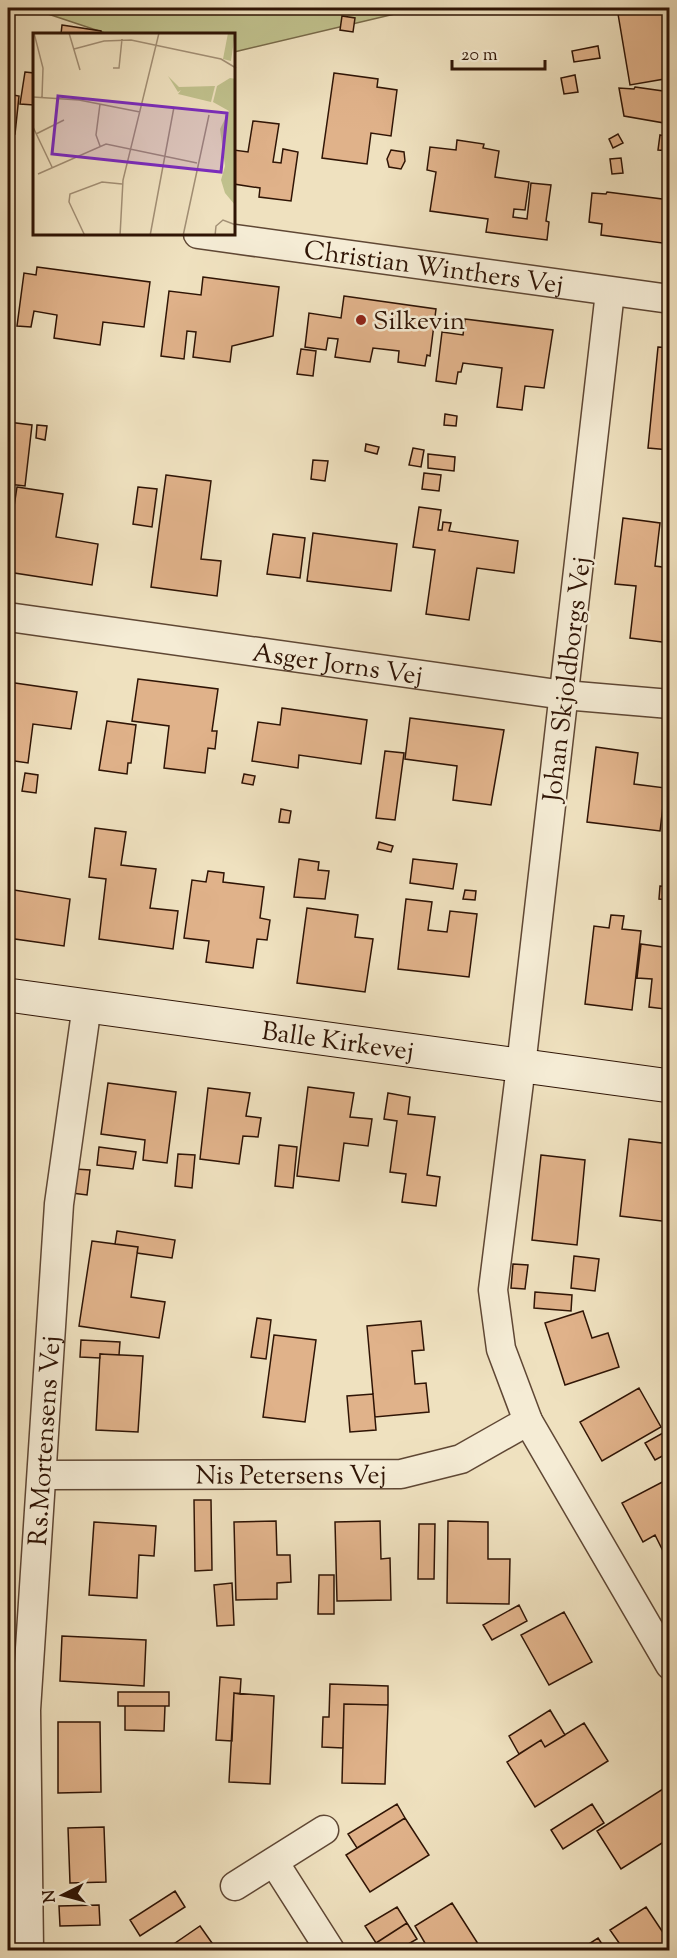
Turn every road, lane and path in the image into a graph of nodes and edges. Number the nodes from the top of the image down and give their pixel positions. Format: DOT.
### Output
graph roads {
  1 [pos="212,236"];
  2 [pos="610,292"];
  3 [pos="669,299"];
  4 [pos="8,617"];
  5 [pos="564,695"];
  6 [pos="669,704"];
  7 [pos="8,994"];
  8 [pos="87,1005"];
  9 [pos="521,1066"];
  10 [pos="669,1086"];
  11 [pos="528,1421"];
  12 [pos="42,1474"];
  13 [pos="669,1665"];
  14 [pos="324,1830"];
  15 [pos="274,1862"];
  16 [pos="235,1886"];
  17 [pos="29,1950"];
  18 [pos="330,1950"];
  1 -- 2 [label="street, Christian Winthers Vej"];
  2 -- 3 [label="street, Christian Winthers Vej"];
  2 -- 5 [label="street, Johan Skjoldborgs Vej"];
  4 -- 5 [label="street, Asger Jorns Vej"];
  5 -- 6 [label="street, Asger Jorns Vej"];
  5 -- 9 [label="street, Johan Skjoldborgs Vej"];
  7 -- 8 [label="street, Balle Kirkevej"];
  8 -- 9 [label="street, Balle Kirkevej"];
  8 -- 12 [label="street, Rs.Mortensens Vej"];
  9 -- 10 [label="street, Balle Kirkevej"];
  9 -- 11 [label="street"];
  11 -- 12 [label="street, Nis Petersens Vej"];
  11 -- 13 [label="street"];
  12 -- 17 [label="street, Rs.Mortensens Vej"];
  14 -- 15 [label="street"];
  15 -- 16 [label="street"];
  15 -- 18 [label="street"];
}
